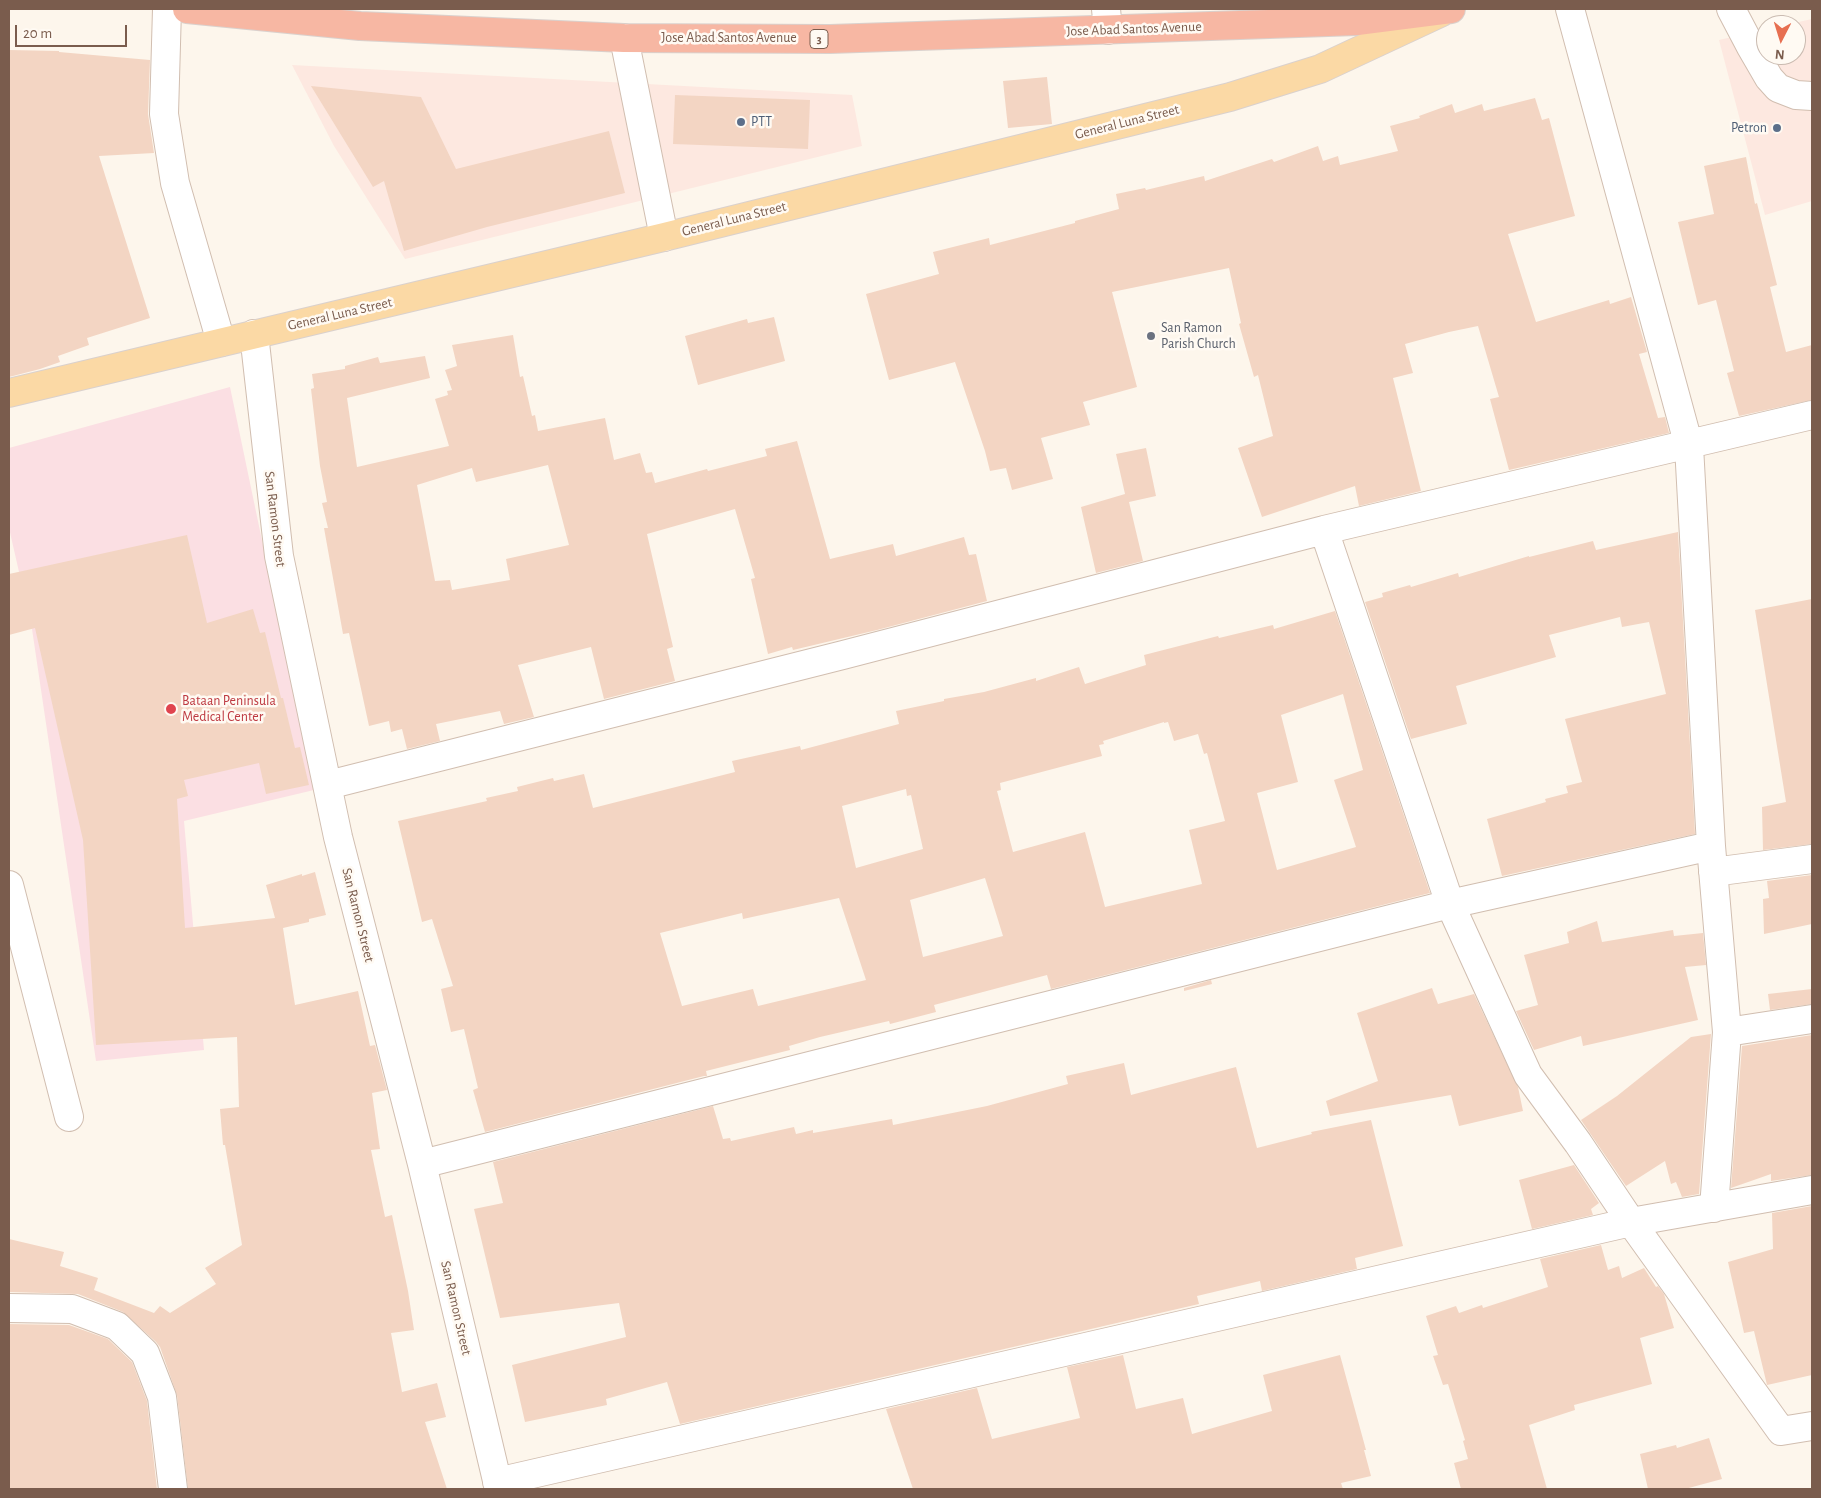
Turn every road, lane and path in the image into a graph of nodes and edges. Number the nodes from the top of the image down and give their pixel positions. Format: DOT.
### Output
graph roads {
  1 [pos="167,9"];
  2 [pos="1449,9"];
  3 [pos="1570,9"];
  4 [pos="1731,9"];
  5 [pos="204,10"];
  6 [pos="361,17"];
  7 [pos="1107,20"];
  8 [pos="624,38"];
  9 [pos="1812,96"];
  10 [pos="664,237"];
  11 [pos="254,334"];
  12 [pos="221,342"];
  13 [pos="9,393"];
  14 [pos="1812,415"];
  15 [pos="1689,446"];
  16 [pos="1324,530"];
  17 [pos="328,785"];
  18 [pos="1712,859"];
  19 [pos="1812,859"];
  20 [pos="9,885"];
  21 [pos="1450,904"];
  22 [pos="1812,1019"];
  23 [pos="1727,1032"];
  24 [pos="69,1118"];
  25 [pos="422,1164"];
  26 [pos="1812,1190"];
  27 [pos="1714,1208"];
  28 [pos="1631,1222"];
  29 [pos="9,1308"];
  30 [pos="1812,1426"];
  31 [pos="498,1486"];
  32 [pos="174,1489"];
  1 -- 12 [label="street"];
  2 -- 7 [label="highway, Jose Abad Santos Avenue / 3"];
  2 -- 10 [label="main road, General Luna Street"];
  3 -- 15 [label="street"];
  4 -- 9 [label="street"];
  5 -- 6 [label="highway, Jose Abad Santos Avenue / 3"];
  6 -- 8 [label="highway, Jose Abad Santos Avenue / 3"];
  7 -- 8 [label="highway, Jose Abad Santos Avenue / 3"];
  8 -- 10 [label="street"];
  10 -- 11 [label="main road, General Luna Street"];
  11 -- 12 [label="main road, General Luna Street"];
  11 -- 17 [label="street, San Ramon Street"];
  12 -- 13 [label="main road, General Luna Street"];
  14 -- 15 [label="street"];
  15 -- 16 [label="street"];
  15 -- 18 [label="street"];
  16 -- 17 [label="street"];
  16 -- 21 [label="street"];
  17 -- 25 [label="street, San Ramon Street"];
  18 -- 19 [label="street"];
  18 -- 21 [label="street"];
  18 -- 23 [label="street"];
  20 -- 24 [label="street"];
  21 -- 25 [label="street"];
  21 -- 28 [label="street"];
  22 -- 23 [label="street"];
  23 -- 27 [label="street"];
  25 -- 31 [label="street, San Ramon Street"];
  26 -- 27 [label="street"];
  27 -- 28 [label="street"];
  28 -- 30 [label="street"];
  28 -- 31 [label="street"];
  29 -- 32 [label="street"];
}
